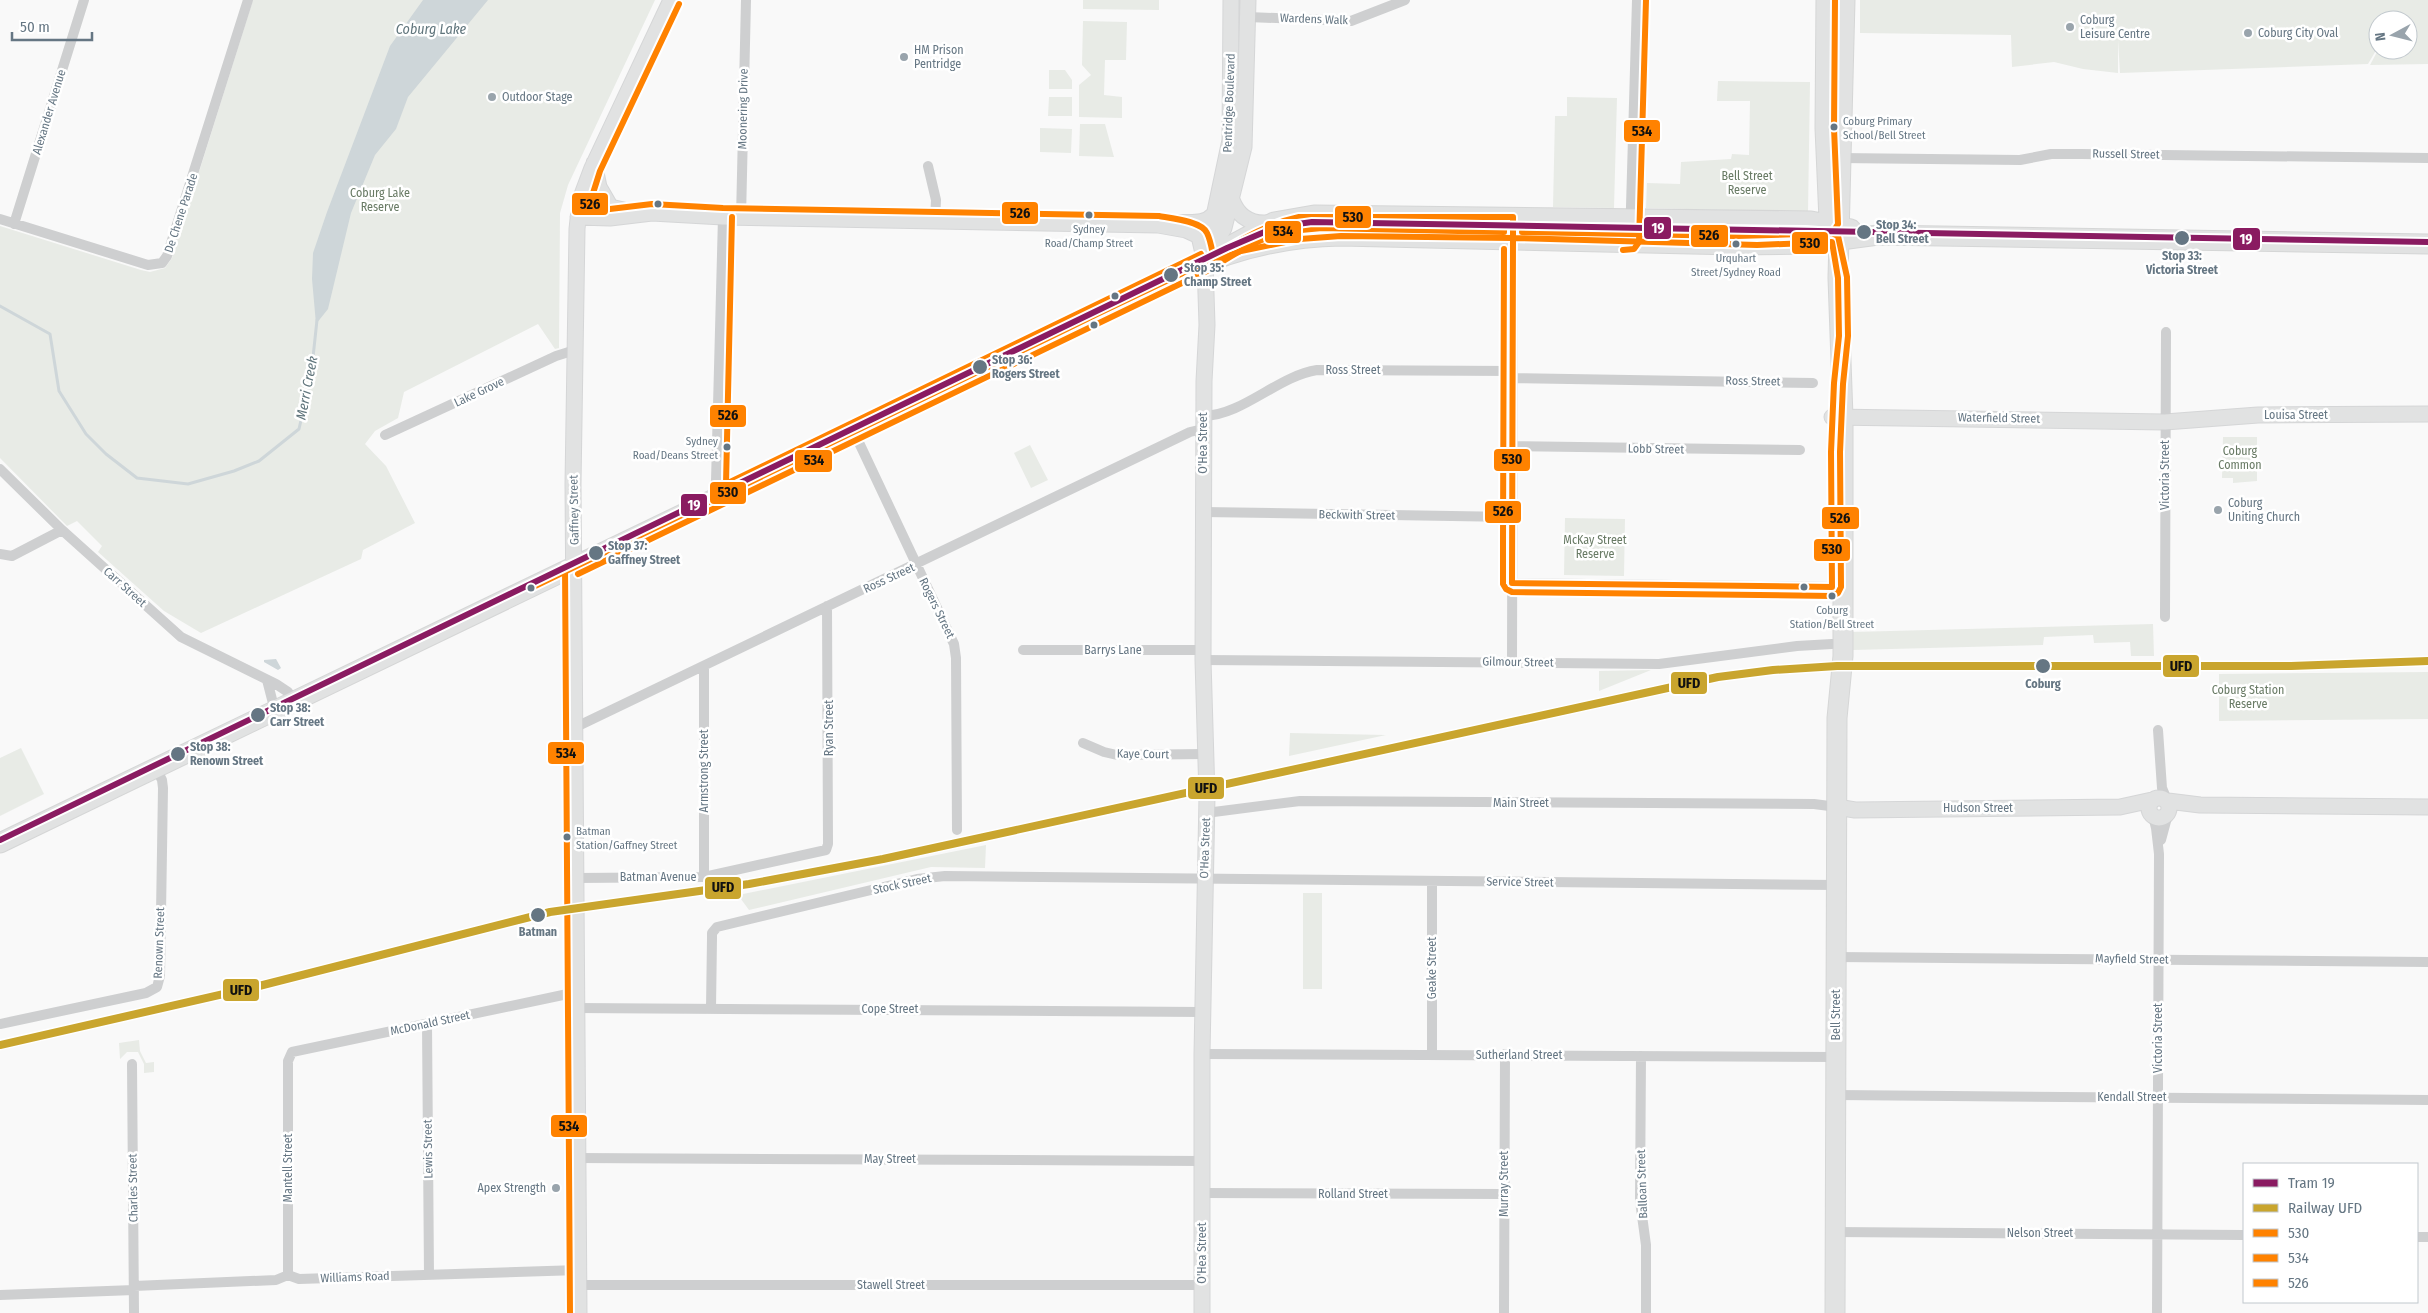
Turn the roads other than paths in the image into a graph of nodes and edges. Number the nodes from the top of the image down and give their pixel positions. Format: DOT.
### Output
graph roads {
  1 [pos="84,0"];
  2 [pos="248,0"];
  3 [pos="671,0"];
  4 [pos="746,0"];
  5 [pos="1231,0"];
  6 [pos="1248,0"];
  7 [pos="1404,0"];
  8 [pos="1637,0"];
  9 [pos="1826,0"];
  10 [pos="1845,0"];
  11 [pos="1248,16"];
  12 [pos="1835,35"];
  13 [pos="1833,158"];
  14 [pos="2428,158"];
  15 [pos="594,163"];
  16 [pos="928,166"];
  17 [pos="580,200"];
  18 [pos="1232,200"];
  19 [pos="610,206"];
  20 [pos="639,214"];
  21 [pos="1213,214"];
  22 [pos="578,217"];
  23 [pos="723,217"];
  24 [pos="1513,217"];
  25 [pos="741,218"];
  26 [pos="0,219"];
  27 [pos="1631,219"];
  28 [pos="935,221"];
  29 [pos="1274,222"];
  30 [pos="14,224"];
  31 [pos="1158,225"];
  32 [pos="1835,233"];
  33 [pos="1513,239"];
  34 [pos="1630,241"];
  35 [pos="2428,244"];
  36 [pos="1205,262"];
  37 [pos="2166,332"];
  38 [pos="575,350"];
  39 [pos="1512,375"];
  40 [pos="1813,383"];
  41 [pos="2428,414"];
  42 [pos="1838,417"];
  43 [pos="2165,422"];
  44 [pos="1203,423"];
  45 [pos="854,432"];
  46 [pos="385,435"];
  47 [pos="1512,446"];
  48 [pos="1800,450"];
  49 [pos="0,469"];
  50 [pos="721,496"];
  51 [pos="1203,512"];
  52 [pos="1512,517"];
  53 [pos="62,530"];
  54 [pos="0,554"];
  55 [pos="917,565"];
  56 [pos="574,566"];
  57 [pos="1512,583"];
  58 [pos="1832,587"];
  59 [pos="828,606"];
  60 [pos="2165,617"];
  61 [pos="1832,644"];
  62 [pos="1023,650"];
  63 [pos="1203,655"];
  64 [pos="1512,662"];
  65 [pos="704,666"];
  66 [pos="268,680"];
  67 [pos="295,701"];
  68 [pos="275,710"];
  69 [pos="1837,718"];
  70 [pos="576,727"];
  71 [pos="2158,730"];
  72 [pos="1083,743"];
  73 [pos="1204,754"];
  74 [pos="156,768"];
  75 [pos="1836,807"];
  76 [pos="2160,807"];
  77 [pos="2428,807"];
  78 [pos="1206,813"];
  79 [pos="956,830"];
  80 [pos="0,843"];
  81 [pos="826,850"];
  82 [pos="2159,854"];
  83 [pos="704,877"];
  84 [pos="577,878"];
  85 [pos="1204,878"];
  86 [pos="1432,881"];
  87 [pos="1836,885"];
  88 [pos="1836,957"];
  89 [pos="2158,960"];
  90 [pos="2428,962"];
  91 [pos="577,992"];
  92 [pos="577,1008"];
  93 [pos="711,1008"];
  94 [pos="1202,1012"];
  95 [pos="0,1024"];
  96 [pos="427,1024"];
  97 [pos="1202,1054"];
  98 [pos="1432,1054"];
  99 [pos="1505,1054"];
  100 [pos="1641,1056"];
  101 [pos="1836,1057"];
  102 [pos="288,1061"];
  103 [pos="132,1064"];
  104 [pos="1836,1095"];
  105 [pos="2158,1097"];
  106 [pos="2428,1100"];
  107 [pos="578,1158"];
  108 [pos="1202,1161"];
  109 [pos="1202,1194"];
  110 [pos="1504,1194"];
  111 [pos="1835,1232"];
  112 [pos="2158,1234"];
  113 [pos="2243,1235"];
  114 [pos="430,1274"];
  115 [pos="288,1275"];
  116 [pos="579,1278"];
  117 [pos="1202,1285"];
  118 [pos="134,1288"];
  119 [pos="0,1295"];
  120 [pos="134,1313"];
  121 [pos="579,1313"];
  122 [pos="1202,1313"];
  123 [pos="1504,1313"];
  124 [pos="1646,1313"];
  125 [pos="1835,1313"];
  126 [pos="2158,1313"];
  1 -- 30 [label="street, Alexander Avenue"];
  2 -- 30 [label="street, De Chene Parade"];
  3 -- 15 [label="street, Gaffney Street"];
  4 -- 25 [label="street, Moonering Drive"];
  5 -- 21 [label="street, Pentridge Boulevard"];
  6 -- 11 [label="street, Pentridge Boulevard"];
  7 -- 11 [label="street, Wardens Walk"];
  8 -- 27 [label="street"];
  9 -- 12 [label="highway, Bell Street"];
  10 -- 12 [label="highway, Bell Street"];
  11 -- 18 [label="street, Pentridge Boulevard"];
  12 -- 13 [label="highway, Bell Street"];
  13 -- 14 [label="street, Russell Street"];
  13 -- 32 [label="highway, Bell Street"];
  15 -- 17 [label="street, Gaffney Street"];
  15 -- 19 [label="street"];
  16 -- 28 [label="street"];
  17 -- 19 [label="street"];
  17 -- 22 [label="street, Gaffney Street"];
  18 -- 29 [label="street"];
  18 -- 36 [label="street, Pentridge Boulevard"];
  19 -- 20 [label="street"];
  20 -- 22 [label="street"];
  20 -- 23 [label="street"];
  21 -- 31 [label="street"];
  21 -- 36 [label="street, Pentridge Boulevard"];
  22 -- 38 [label="street, Gaffney Street"];
  23 -- 25 [label="street"];
  23 -- 50 [label="street"];
  24 -- 27 [label="highway"];
  24 -- 29 [label="highway"];
  24 -- 33 [label="street"];
  25 -- 28 [label="street"];
  26 -- 30 [label="street, De Chene Parade"];
  27 -- 32 [label="highway"];
  27 -- 34 [label="street"];
  28 -- 31 [label="street"];
  29 -- 36 [label="highway"];
  31 -- 36 [label="street"];
  32 -- 34 [label="highway"];
  32 -- 35 [label="highway"];
  32 -- 42 [label="highway, Bell Street"];
  33 -- 34 [label="highway"];
  33 -- 36 [label="highway"];
  33 -- 39 [label="street"];
  36 -- 44 [label="street, O'Hea Street"];
  36 -- 45 [label="highway"];
  37 -- 43 [label="street, Victoria Street"];
  38 -- 46 [label="street, Lake Grove"];
  38 -- 56 [label="street, Gaffney Street"];
  39 -- 40 [label="street, Ross Street"];
  39 -- 44 [label="street, Ross Street"];
  39 -- 47 [label="street"];
  41 -- 43 [label="street, Louisa Street"];
  42 -- 43 [label="street, Waterfield Street"];
  42 -- 58 [label="highway, Bell Street"];
  42 -- 69 [label="highway, Bell Street"];
  43 -- 60 [label="street, Victoria Street"];
  44 -- 51 [label="street, O'Hea Street"];
  44 -- 55 [label="street, Ross Street"];
  45 -- 50 [label="highway"];
  45 -- 55 [label="street, Rogers Street"];
  47 -- 48 [label="street, Lobb Street"];
  47 -- 52 [label="street"];
  49 -- 53 [label="street, Carr Street"];
  50 -- 56 [label="highway"];
  51 -- 52 [label="street, Beckwith Street"];
  51 -- 63 [label="street, O'Hea Street"];
  52 -- 57 [label="street"];
  53 -- 54 [label="street"];
  53 -- 66 [label="street, Carr Street"];
  55 -- 59 [label="street, Ross Street"];
  55 -- 79 [label="street, Rogers Street"];
  56 -- 67 [label="highway"];
  56 -- 70 [label="street, Gaffney Street"];
  57 -- 58 [label="street"];
  57 -- 64 [label="street"];
  58 -- 61 [label="highway, Bell Street"];
  59 -- 65 [label="street, Ross Street"];
  59 -- 81 [label="street, Ryan Street"];
  61 -- 64 [label="street, Gilmour Street"];
  61 -- 69 [label="highway, Bell Street"];
  62 -- 63 [label="street, Barrys Lane"];
  63 -- 64 [label="street, Gilmour Street"];
  63 -- 73 [label="street, O'Hea Street"];
  65 -- 70 [label="street, Ross Street"];
  65 -- 83 [label="street, Armstrong Street"];
  66 -- 67 [label="street, Carr Street"];
  66 -- 68 [label="street"];
  67 -- 68 [label="highway"];
  68 -- 74 [label="highway"];
  69 -- 75 [label="highway, Bell Street"];
  70 -- 84 [label="street, Gaffney Street"];
  71 -- 76 [label="street, Victoria Street"];
  72 -- 73 [label="street, Kaye Court"];
  73 -- 78 [label="street, O'Hea Street"];
  74 -- 80 [label="highway"];
  74 -- 95 [label="street, Renown Street"];
  75 -- 76 [label="street, Hudson Street"];
  75 -- 78 [label="street, Main Street"];
  75 -- 87 [label="highway, Bell Street"];
  76 -- 77 [label="street, Hudson Street"];
  76 -- 82 [label="street, Victoria Street"];
  76 -- 82 [label="street, Victoria Street"];
  78 -- 85 [label="street, O'Hea Street"];
  81 -- 83 [label="street, Batman Avenue"];
  82 -- 89 [label="street, Victoria Street"];
  83 -- 84 [label="street, Batman Avenue"];
  84 -- 91 [label="street, Gaffney Street"];
  85 -- 86 [label="street, Service Street"];
  85 -- 93 [label="street, Stock Street"];
  85 -- 94 [label="street, O'Hea Street"];
  86 -- 87 [label="street, Service Street"];
  86 -- 98 [label="street, Geake Street"];
  87 -- 88 [label="highway, Bell Street"];
  88 -- 89 [label="street, Mayfield Street"];
  88 -- 101 [label="highway, Bell Street"];
  89 -- 90 [label="street, Mayfield Street"];
  89 -- 105 [label="street, Victoria Street"];
  91 -- 92 [label="street, Gaffney Street"];
  91 -- 96 [label="street, McDonald Street"];
  92 -- 93 [label="street, Cope Street"];
  92 -- 107 [label="street, Gaffney Street"];
  93 -- 94 [label="street, Cope Street"];
  94 -- 97 [label="street, O'Hea Street"];
  96 -- 102 [label="street, McDonald Street"];
  96 -- 114 [label="street, Lewis Street"];
  97 -- 98 [label="street, Sutherland Street"];
  97 -- 108 [label="street, O'Hea Street"];
  98 -- 99 [label="street, Sutherland Street"];
  99 -- 100 [label="street, Sutherland Street"];
  99 -- 110 [label="street, Murray Street"];
  100 -- 101 [label="street, Sutherland Street"];
  100 -- 124 [label="street, Balloan Street"];
  101 -- 104 [label="highway, Bell Street"];
  102 -- 115 [label="street, Mantell Street"];
  103 -- 118 [label="street, Charles Street"];
  104 -- 105 [label="street, Kendall Street"];
  104 -- 111 [label="highway, Bell Street"];
  105 -- 106 [label="street, Kendall Street"];
  105 -- 112 [label="street, Victoria Street"];
  107 -- 108 [label="street, May Street"];
  107 -- 116 [label="street, Gaffney Street"];
  108 -- 109 [label="street, O'Hea Street"];
  109 -- 110 [label="street, Rolland Street"];
  109 -- 117 [label="street, O'Hea Street"];
  110 -- 123 [label="street, Murray Street"];
  111 -- 112 [label="street, Nelson Street"];
  111 -- 125 [label="highway, Bell Street"];
  112 -- 113 [label="street, Nelson Street"];
  112 -- 126 [label="street, Victoria Street"];
  114 -- 115 [label="street, Williams Road"];
  114 -- 116 [label="street, Williams Road"];
  115 -- 118 [label="street, Williams Road"];
  116 -- 117 [label="street, Stawell Street"];
  116 -- 121 [label="street, Gaffney Street"];
  117 -- 122 [label="street, O'Hea Street"];
  118 -- 119 [label="street, Williams Road"];
  118 -- 120 [label="street, Charles Street"];
}
